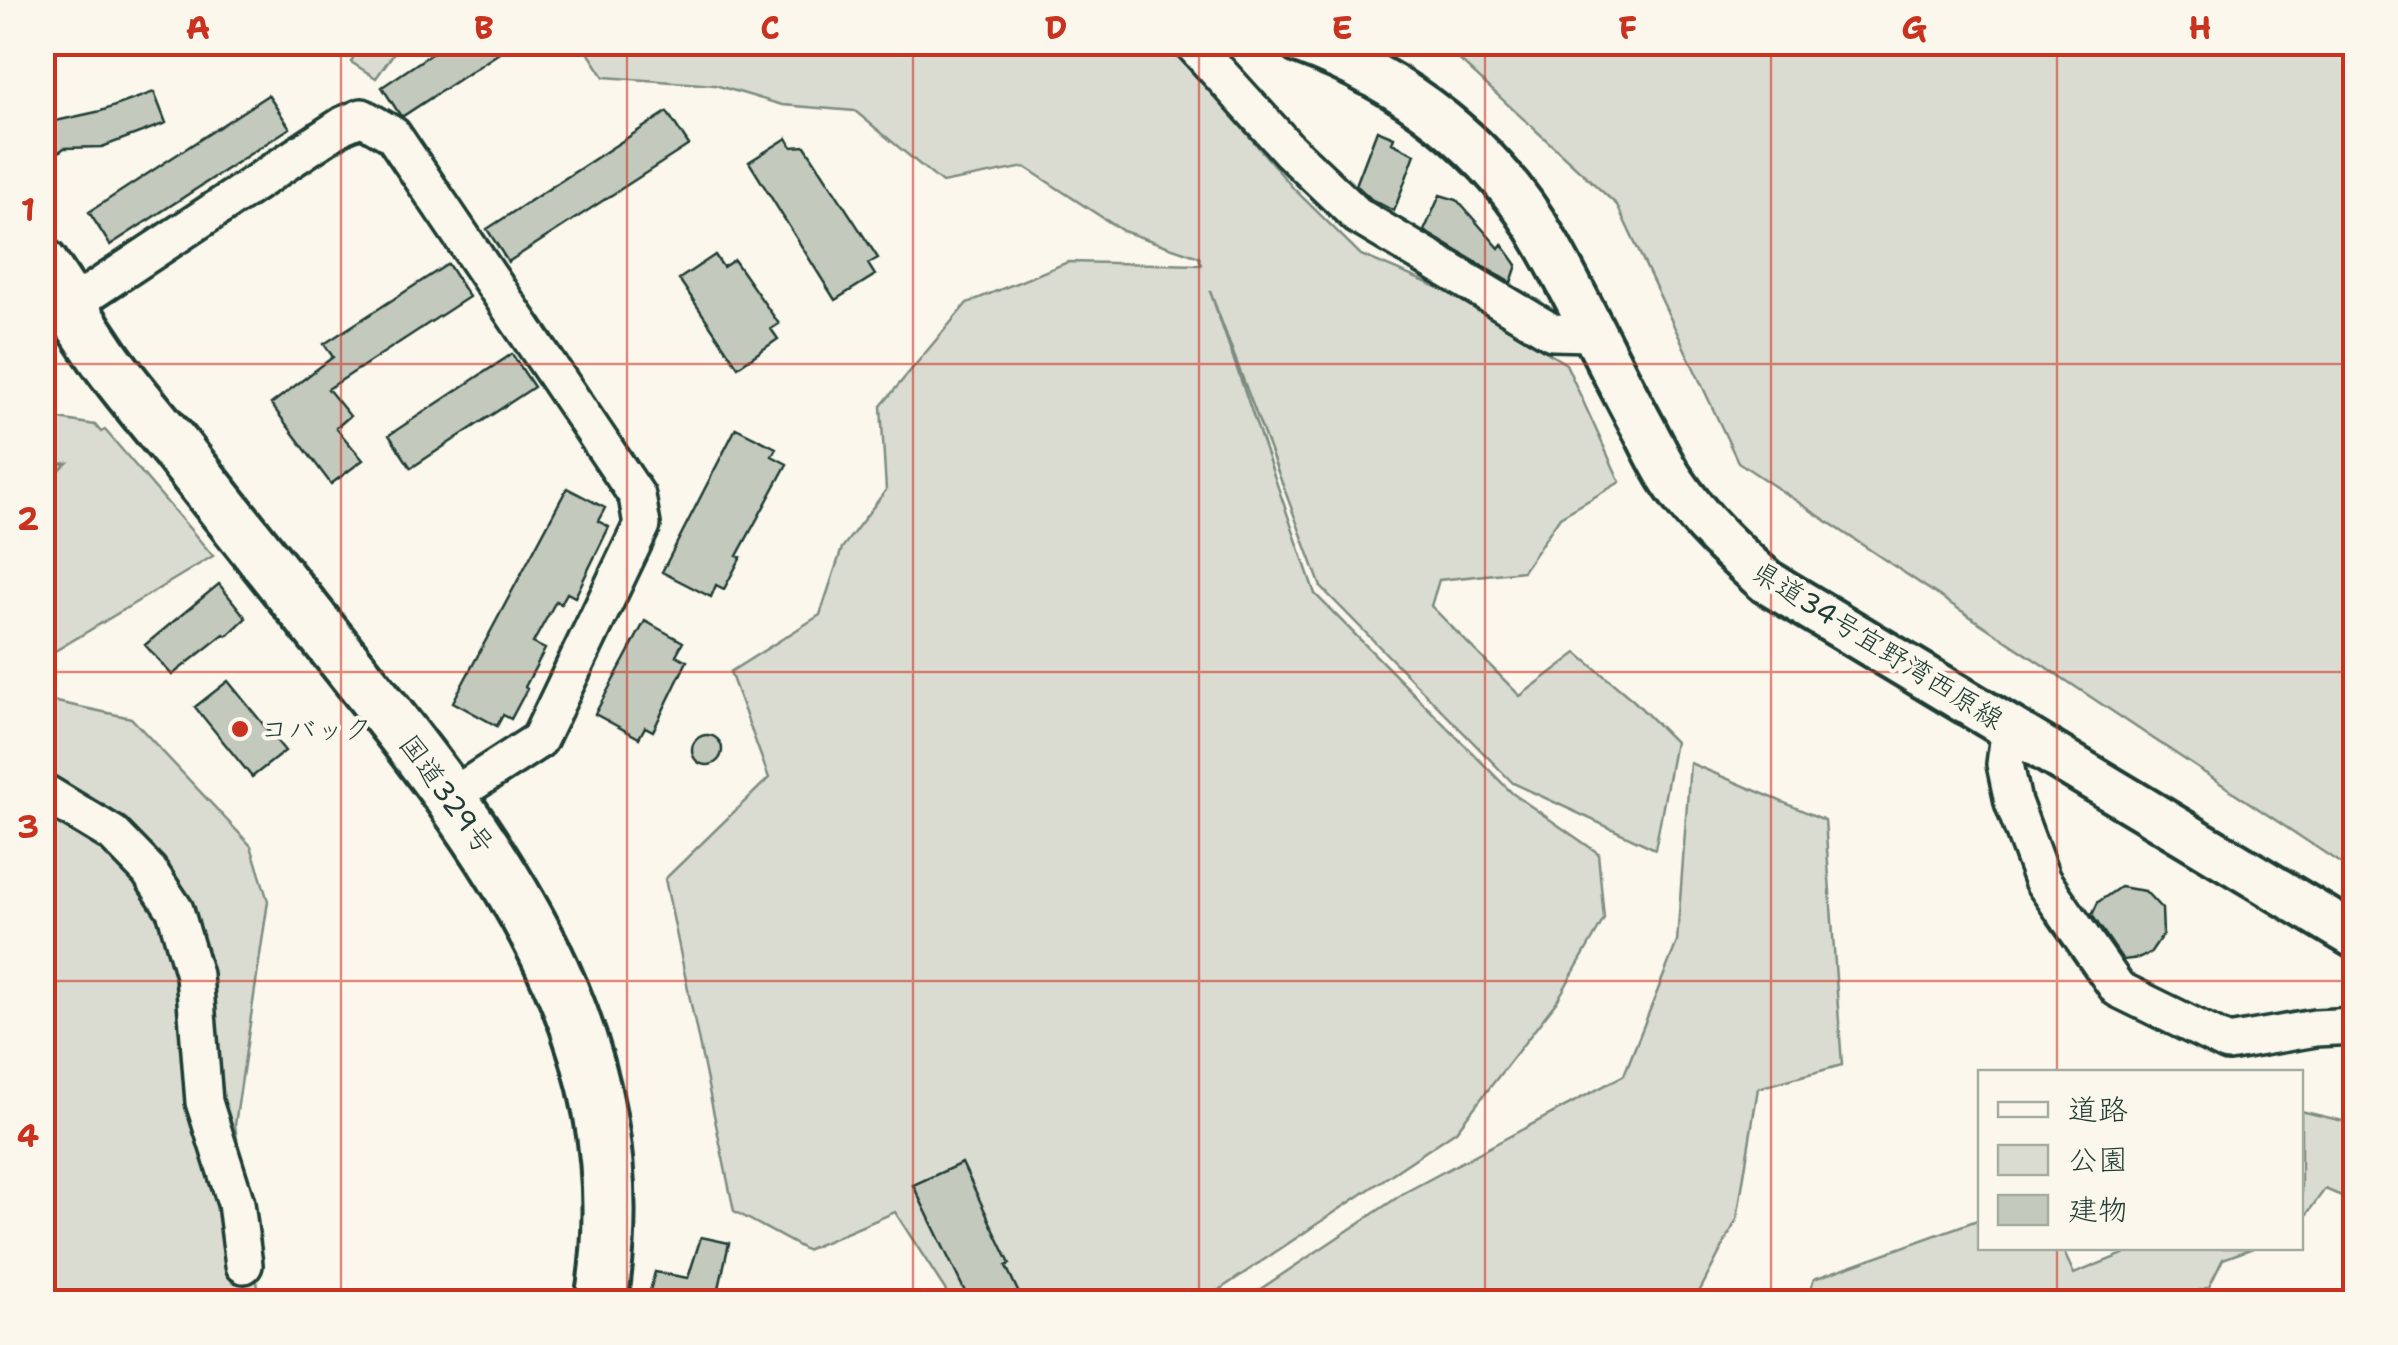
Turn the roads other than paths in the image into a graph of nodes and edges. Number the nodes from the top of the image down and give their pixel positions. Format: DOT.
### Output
graph roads {
  1 [pos="1191,42"];
  2 [pos="1300,42"];
  3 [pos="42,264"];
  4 [pos="70,306"];
  5 [pos="1592,333"];
  6 [pos="2010,728"];
  7 [pos="42,791"];
  8 [pos="451,798"];
  9 [pos="2356,937"];
  10 [pos="2356,1026"];
  11 [pos="244,1265"];
  12 [pos="600,1302"];
  1 -- 5 [label="street"];
  2 -- 5 [label="main road, 県道34号宜野湾西原線"];
  3 -- 4 [label="highway, 国道329号"];
  4 -- 8 [label="highway, 国道329号"];
  4 -- 8 [label="street"];
  5 -- 6 [label="main road, 県道34号宜野湾西原線"];
  6 -- 9 [label="main road, 県道34号宜野湾西原線"];
  6 -- 10 [label="street"];
  7 -- 11 [label="street"];
  8 -- 12 [label="highway, 国道329号"];
}
